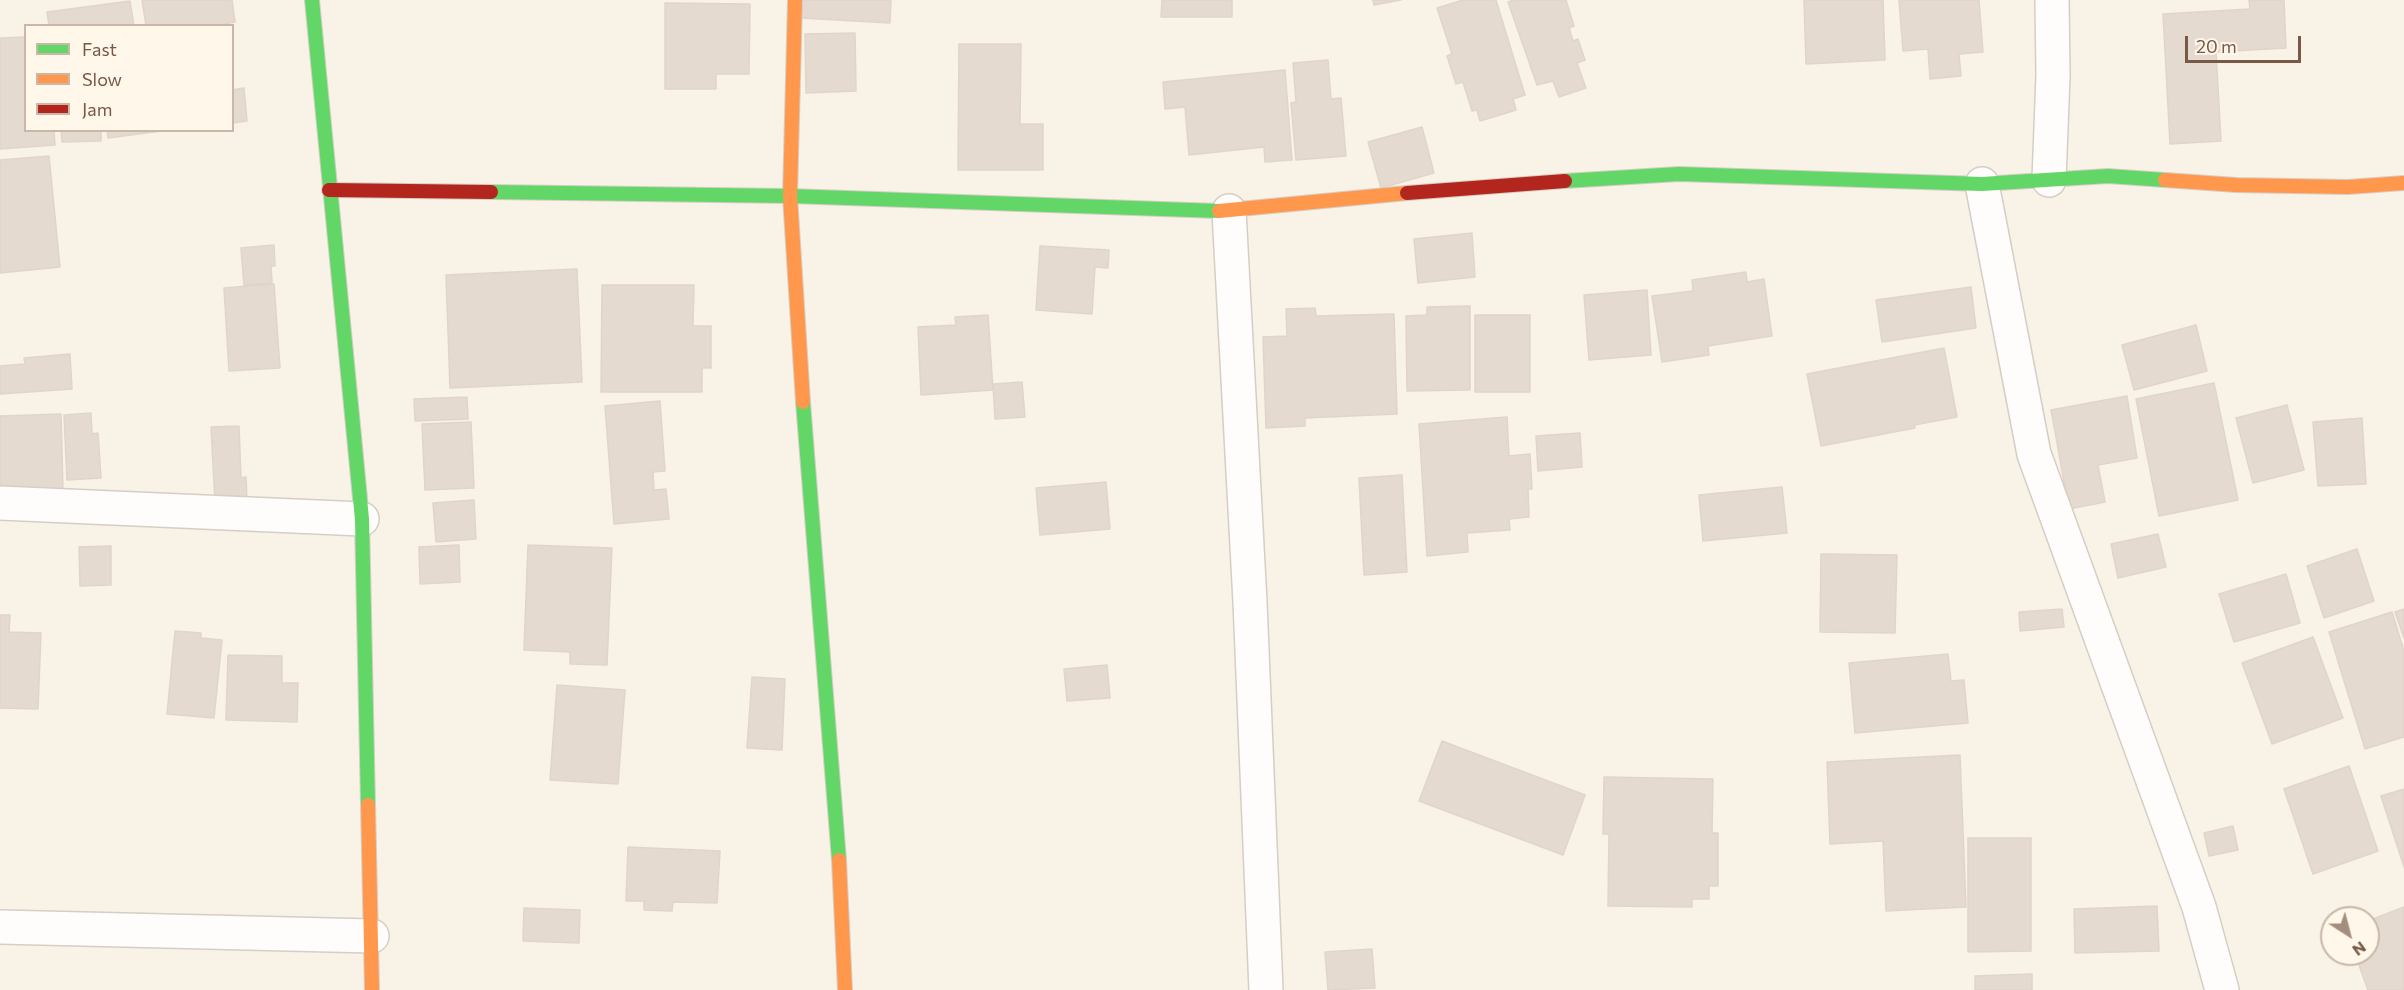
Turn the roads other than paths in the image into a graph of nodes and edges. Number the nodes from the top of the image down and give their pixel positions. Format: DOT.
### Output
graph roads {
  1 [pos="312,0"];
  2 [pos="795,0"];
  3 [pos="2052,0"];
  4 [pos="2049,180"];
  5 [pos="2404,183"];
  6 [pos="1982,184"];
  7 [pos="329,190"];
  8 [pos="790,196"];
  9 [pos="1229,211"];
  10 [pos="0,503"];
  11 [pos="362,519"];
  12 [pos="0,927"];
  13 [pos="372,936"];
  14 [pos="372,990"];
  15 [pos="844,990"];
  16 [pos="1266,990"];
  17 [pos="2222,990"];
  1 -- 7 [label="street"];
  2 -- 8 [label="street"];
  3 -- 4 [label="street"];
  4 -- 5 [label="street"];
  4 -- 6 [label="street"];
  6 -- 9 [label="street"];
  6 -- 17 [label="street"];
  7 -- 8 [label="street"];
  7 -- 11 [label="street"];
  8 -- 9 [label="street"];
  8 -- 15 [label="street"];
  9 -- 16 [label="street"];
  10 -- 11 [label="street"];
  11 -- 13 [label="street"];
  12 -- 13 [label="street"];
  13 -- 14 [label="street"];
}
